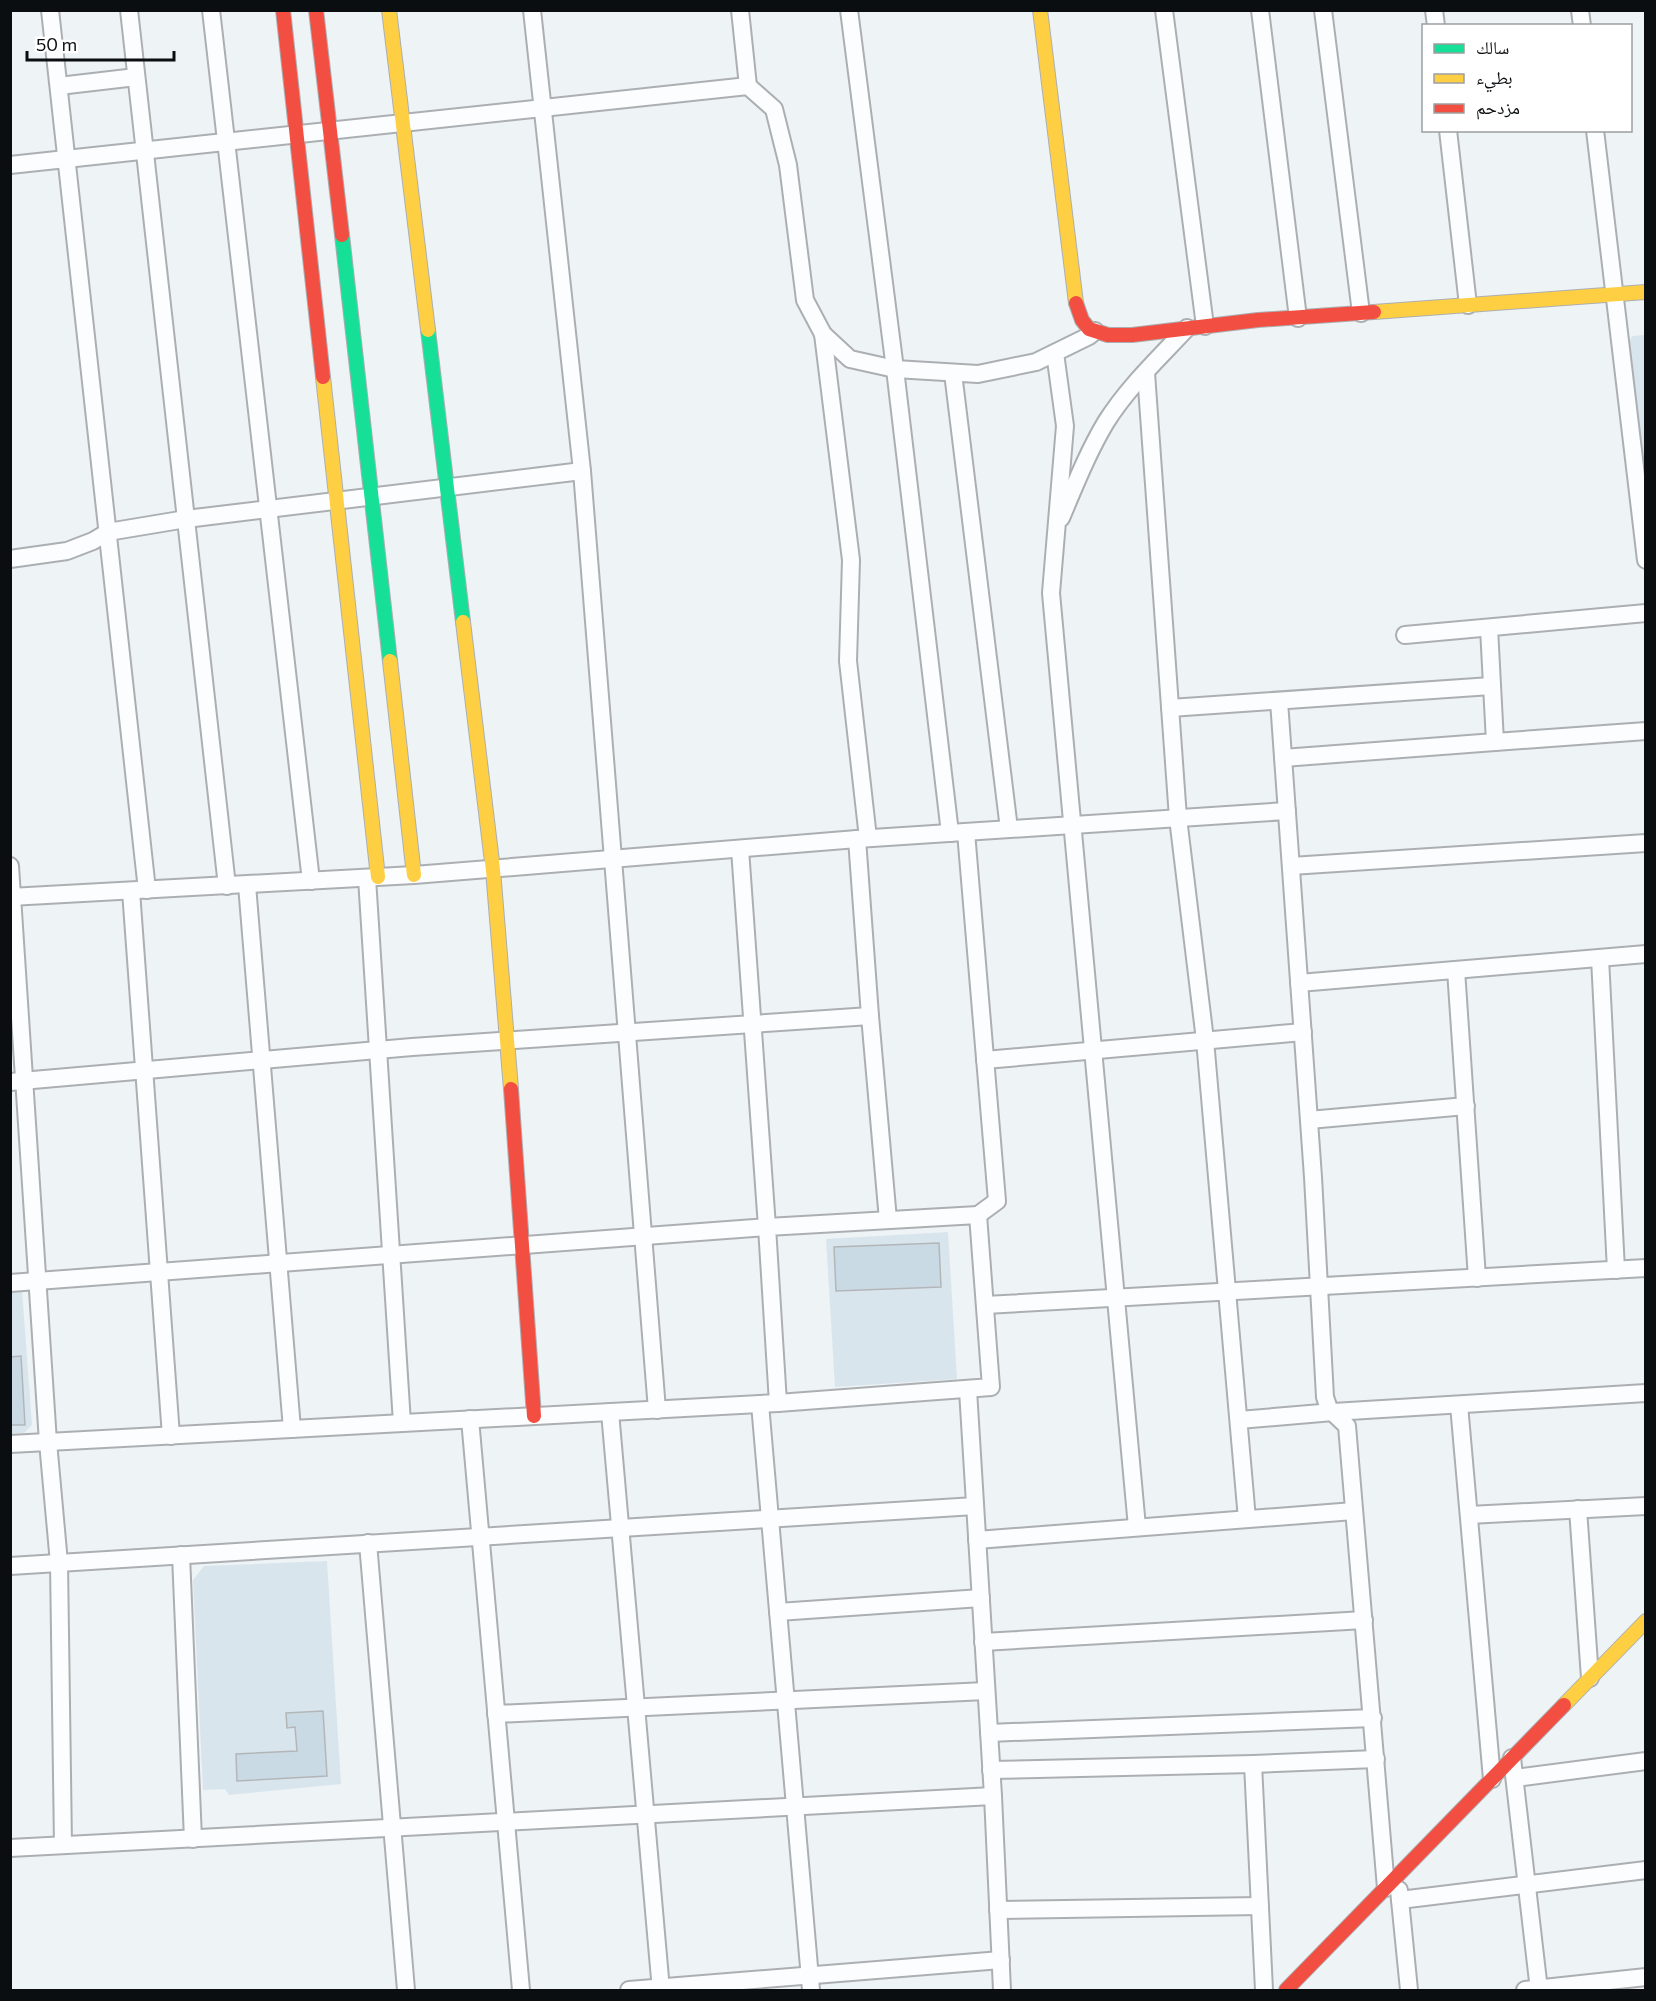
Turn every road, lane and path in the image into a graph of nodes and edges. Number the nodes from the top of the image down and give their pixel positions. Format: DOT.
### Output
graph roads {
  1 [pos="50,10"];
  2 [pos="129,10"];
  3 [pos="211,10"];
  4 [pos="283,10"];
  5 [pos="316,10"];
  6 [pos="389,10"];
  7 [pos="532,10"];
  8 [pos="740,10"];
  9 [pos="849,10"];
  10 [pos="1040,10"];
  11 [pos="1164,10"];
  12 [pos="1260,10"];
  13 [pos="1323,10"];
  14 [pos="136,77"];
  15 [pos="59,86"];
  16 [pos="748,86"];
  17 [pos="543,108"];
  18 [pos="402,123"];
  19 [pos="330,130"];
  20 [pos="1448,132"];
  21 [pos="1595,132"];
  22 [pos="296,134"];
  23 [pos="225,142"];
  24 [pos="145,151"];
  25 [pos="67,159"];
  26 [pos="10,165"];
  27 [pos="1646,292"];
  28 [pos="1614,294"];
  29 [pos="1468,305"];
  30 [pos="1361,313"];
  31 [pos="1298,318"];
  32 [pos="1205,326"];
  33 [pos="1187,328"];
  34 [pos="1095,331"];
  35 [pos="823,334"];
  36 [pos="1055,353"];
  37 [pos="895,369"];
  38 [pos="953,373"];
  39 [pos="1146,373"];
  40 [pos="582,471"];
  41 [pos="447,488"];
  42 [pos="371,497"];
  43 [pos="337,501"];
  44 [pos="268,508"];
  45 [pos="186,519"];
  46 [pos="108,532"];
  47 [pos="1055,532"];
  48 [pos="10,559"];
  49 [pos="1646,560"];
  50 [pos="1646,613"];
  51 [pos="1488,628"];
  52 [pos="1405,635"];
  53 [pos="1491,686"];
  54 [pos="1279,700"];
  55 [pos="1170,708"];
  56 [pos="1646,731"];
  57 [pos="1495,742"];
  58 [pos="1283,758"];
  59 [pos="1287,811"];
  60 [pos="1178,818"];
  61 [pos="1072,825"];
  62 [pos="1009,829"];
  63 [pos="958,833"];
  64 [pos="862,839"];
  65 [pos="1646,843"];
  66 [pos="740,849"];
  67 [pos="614,860"];
  68 [pos="10,866"];
  69 [pos="1291,866"];
  70 [pos="493,870"];
  71 [pos="414,875"];
  72 [pos="372,878"];
  73 [pos="311,881"];
  74 [pos="247,885"];
  75 [pos="227,886"];
  76 [pos="139,891"];
  77 [pos="11,897"];
  78 [pos="1646,954"];
  79 [pos="1600,958"];
  80 [pos="1456,970"];
  81 [pos="1299,983"];
  82 [pos="870,1016"];
  83 [pos="752,1024"];
  84 [pos="628,1032"];
  85 [pos="1303,1032"];
  86 [pos="508,1040"];
  87 [pos="1205,1040"];
  88 [pos="378,1049"];
  89 [pos="1093,1050"];
  90 [pos="262,1060"];
  91 [pos="985,1060"];
  92 [pos="145,1070"];
  93 [pos="18,1081"];
  94 [pos="1466,1106"];
  95 [pos="1310,1120"];
  96 [pos="978,1215"];
  97 [pos="888,1220"];
  98 [pos="767,1227"];
  99 [pos="644,1236"];
  100 [pos="522,1246"];
  101 [pos="391,1255"];
  102 [pos="278,1263"];
  103 [pos="1646,1268"];
  104 [pos="1616,1270"];
  105 [pos="159,1272"];
  106 [pos="1477,1278"];
  107 [pos="38,1281"];
  108 [pos="10,1283"];
  109 [pos="1319,1287"];
  110 [pos="1228,1292"];
  111 [pos="1116,1298"];
  112 [pos="985,1305"];
  113 [pos="968,1390"];
  114 [pos="1646,1393"];
  115 [pos="778,1403"];
  116 [pos="760,1404"];
  117 [pos="1459,1405"];
  118 [pos="657,1410"];
  119 [pos="610,1412"];
  120 [pos="1333,1412"];
  121 [pos="534,1416"];
  122 [pos="470,1419"];
  123 [pos="1239,1420"];
  124 [pos="402,1423"];
  125 [pos="292,1429"];
  126 [pos="171,1436"];
  127 [pos="48,1442"];
  128 [pos="10,1444"];
  129 [pos="975,1506"];
  130 [pos="1646,1506"];
  131 [pos="1578,1509"];
  132 [pos="1354,1511"];
  133 [pos="1469,1515"];
  134 [pos="770,1519"];
  135 [pos="1247,1519"];
  136 [pos="1137,1527"];
  137 [pos="620,1528"];
  138 [pos="480,1537"];
  139 [pos="977,1540"];
  140 [pos="368,1543"];
  141 [pos="181,1555"];
  142 [pos="59,1563"];
  143 [pos="10,1566"];
  144 [pos="981,1598"];
  145 [pos="778,1612"];
  146 [pos="1364,1620"];
  147 [pos="1646,1621"];
  148 [pos="983,1642"];
  149 [pos="1590,1678"];
  150 [pos="986,1691"];
  151 [pos="786,1700"];
  152 [pos="636,1708"];
  153 [pos="496,1714"];
  154 [pos="1372,1718"];
  155 [pos="989,1733"];
  156 [pos="1512,1758"];
  157 [pos="1376,1759"];
  158 [pos="1646,1761"];
  159 [pos="1253,1764"];
  160 [pos="991,1770"];
  161 [pos="1515,1778"];
  162 [pos="1492,1779"];
  163 [pos="993,1796"];
  164 [pos="795,1807"];
  165 [pos="645,1815"];
  166 [pos="506,1822"];
  167 [pos="392,1828"];
  168 [pos="193,1839"];
  169 [pos="63,1845"];
  170 [pos="10,1848"];
  171 [pos="1646,1870"];
  172 [pos="1392,1882"];
  173 [pos="1527,1884"];
  174 [pos="1400,1900"];
  175 [pos="1260,1906"];
  176 [pos="998,1910"];
  177 [pos="1001,1960"];
  178 [pos="1646,1977"];
  179 [pos="810,1983"];
  180 [pos="661,1989"];
  181 [pos="406,1990"];
  182 [pos="521,1990"];
  183 [pos="629,1990"];
  184 [pos="1002,1990"];
  185 [pos="1264,1990"];
  186 [pos="1286,1990"];
  187 [pos="1409,1990"];
  188 [pos="1534,1990"];
  1 -- 15 [label="street"];
  2 -- 14 [label="street"];
  3 -- 23 [label="street"];
  4 -- 22 [label="street"];
  5 -- 19 [label="street"];
  6 -- 18 [label="street"];
  7 -- 17 [label="street"];
  8 -- 16 [label="street"];
  9 -- 37 [label="street"];
  10 -- 34 [label="street"];
  11 -- 32 [label="street"];
  12 -- 31 [label="street"];
  13 -- 30 [label="street"];
  14 -- 15 [label="street"];
  14 -- 24 [label="street"];
  15 -- 25 [label="street"];
  16 -- 17 [label="street"];
  16 -- 35 [label="street"];
  17 -- 18 [label="street"];
  17 -- 40 [label="street"];
  18 -- 19 [label="street"];
  18 -- 41 [label="street"];
  19 -- 22 [label="street"];
  19 -- 42 [label="street"];
  20 -- 29 [label="street"];
  21 -- 28 [label="street"];
  22 -- 23 [label="street"];
  22 -- 43 [label="street"];
  23 -- 24 [label="street"];
  23 -- 44 [label="street"];
  24 -- 25 [label="street"];
  24 -- 45 [label="street"];
  25 -- 26 [label="street"];
  25 -- 46 [label="street"];
  27 -- 28 [label="street"];
  28 -- 29 [label="street"];
  28 -- 49 [label="street"];
  29 -- 30 [label="street"];
  30 -- 31 [label="street"];
  31 -- 32 [label="street"];
  32 -- 33 [label="street"];
  33 -- 34 [label="street"];
  33 -- 39 [label="street"];
  34 -- 36 [label="street"];
  35 -- 37 [label="street"];
  35 -- 64 [label="street"];
  36 -- 38 [label="street"];
  36 -- 47 [label="street"];
  37 -- 38 [label="street"];
  37 -- 63 [label="street"];
  38 -- 62 [label="street"];
  39 -- 47 [label="street"];
  39 -- 55 [label="street"];
  40 -- 41 [label="street"];
  40 -- 67 [label="street"];
  41 -- 42 [label="street"];
  41 -- 70 [label="street"];
  42 -- 43 [label="street"];
  42 -- 71 [label="street"];
  43 -- 44 [label="street"];
  43 -- 72 [label="street"];
  44 -- 45 [label="street"];
  44 -- 73 [label="street"];
  45 -- 46 [label="street"];
  45 -- 75 [label="street"];
  46 -- 48 [label="street"];
  46 -- 76 [label="street"];
  47 -- 61 [label="street"];
  50 -- 51 [label="street"];
  51 -- 52 [label="street"];
  51 -- 53 [label="street"];
  53 -- 54 [label="street"];
  53 -- 57 [label="street"];
  54 -- 55 [label="street"];
  54 -- 58 [label="street"];
  55 -- 60 [label="street"];
  56 -- 57 [label="street"];
  57 -- 58 [label="street"];
  58 -- 59 [label="street"];
  59 -- 60 [label="street"];
  59 -- 69 [label="street"];
  60 -- 61 [label="street"];
  60 -- 87 [label="street"];
  61 -- 62 [label="street"];
  61 -- 89 [label="street"];
  62 -- 63 [label="street"];
  63 -- 64 [label="street"];
  63 -- 91 [label="street"];
  64 -- 66 [label="street"];
  64 -- 82 [label="street"];
  65 -- 69 [label="street"];
  66 -- 67 [label="street"];
  66 -- 83 [label="street"];
  67 -- 70 [label="street"];
  67 -- 84 [label="street"];
  68 -- 77 [label="street"];
  69 -- 81 [label="street"];
  70 -- 71 [label="street"];
  70 -- 86 [label="street"];
  71 -- 72 [label="street"];
  72 -- 73 [label="street"];
  72 -- 88 [label="street"];
  73 -- 74 [label="street"];
  74 -- 75 [label="street"];
  74 -- 90 [label="street"];
  75 -- 76 [label="street"];
  76 -- 77 [label="street"];
  76 -- 92 [label="street"];
  77 -- 93 [label="street"];
  78 -- 79 [label="street"];
  79 -- 80 [label="street"];
  79 -- 104 [label="street"];
  80 -- 81 [label="street"];
  80 -- 94 [label="street"];
  81 -- 85 [label="street"];
  82 -- 83 [label="street"];
  82 -- 97 [label="street"];
  83 -- 84 [label="street"];
  83 -- 98 [label="street"];
  84 -- 86 [label="street"];
  84 -- 99 [label="street"];
  85 -- 87 [label="street"];
  85 -- 95 [label="street"];
  86 -- 88 [label="street"];
  86 -- 100 [label="street"];
  87 -- 89 [label="street"];
  87 -- 110 [label="street"];
  88 -- 90 [label="street"];
  88 -- 101 [label="street"];
  89 -- 91 [label="street"];
  89 -- 111 [label="street"];
  90 -- 92 [label="street"];
  90 -- 102 [label="street"];
  91 -- 96 [label="street"];
  92 -- 93 [label="street"];
  92 -- 105 [label="street"];
  93 -- 107 [label="street"];
  94 -- 95 [label="street"];
  94 -- 106 [label="street"];
  95 -- 109 [label="street"];
  96 -- 97 [label="street"];
  96 -- 112 [label="street"];
  97 -- 98 [label="street"];
  98 -- 99 [label="street"];
  98 -- 115 [label="street"];
  99 -- 100 [label="street"];
  99 -- 118 [label="street"];
  100 -- 101 [label="street"];
  100 -- 121 [label="street"];
  101 -- 102 [label="street"];
  101 -- 124 [label="street"];
  102 -- 105 [label="street"];
  102 -- 125 [label="street"];
  103 -- 104 [label="street"];
  104 -- 106 [label="street"];
  105 -- 107 [label="street"];
  105 -- 126 [label="street"];
  106 -- 109 [label="street"];
  107 -- 108 [label="street"];
  107 -- 127 [label="street"];
  109 -- 110 [label="street"];
  109 -- 120 [label="street"];
  110 -- 111 [label="street"];
  110 -- 123 [label="street"];
  111 -- 112 [label="street"];
  111 -- 136 [label="street"];
  112 -- 113 [label="street"];
  113 -- 115 [label="street"];
  113 -- 129 [label="street"];
  114 -- 117 [label="street"];
  115 -- 116 [label="street"];
  116 -- 118 [label="street"];
  116 -- 134 [label="street"];
  117 -- 120 [label="street"];
  117 -- 133 [label="street"];
  118 -- 119 [label="street"];
  119 -- 121 [label="street"];
  119 -- 137 [label="street"];
  120 -- 123 [label="street"];
  120 -- 132 [label="street"];
  121 -- 122 [label="street"];
  122 -- 124 [label="street"];
  122 -- 138 [label="street"];
  123 -- 135 [label="street"];
  124 -- 125 [label="street"];
  125 -- 126 [label="street"];
  126 -- 127 [label="street"];
  127 -- 128 [label="street"];
  127 -- 142 [label="street"];
  129 -- 134 [label="street"];
  129 -- 139 [label="street"];
  130 -- 131 [label="street"];
  131 -- 133 [label="street"];
  131 -- 149 [label="street"];
  132 -- 135 [label="street"];
  132 -- 146 [label="street"];
  133 -- 162 [label="street"];
  134 -- 137 [label="street"];
  134 -- 145 [label="street"];
  135 -- 136 [label="street"];
  136 -- 139 [label="street"];
  137 -- 138 [label="street"];
  137 -- 152 [label="street"];
  138 -- 140 [label="street"];
  138 -- 153 [label="street"];
  139 -- 144 [label="street"];
  140 -- 141 [label="street"];
  140 -- 167 [label="street"];
  141 -- 142 [label="street"];
  141 -- 168 [label="street"];
  142 -- 143 [label="street"];
  142 -- 169 [label="street"];
  144 -- 145 [label="street"];
  144 -- 148 [label="street"];
  145 -- 151 [label="street"];
  146 -- 148 [label="street"];
  146 -- 154 [label="street"];
  147 -- 149 [label="street"];
  148 -- 150 [label="street"];
  149 -- 156 [label="street"];
  150 -- 151 [label="street"];
  150 -- 155 [label="street"];
  151 -- 152 [label="street"];
  151 -- 164 [label="street"];
  152 -- 153 [label="street"];
  152 -- 165 [label="street"];
  153 -- 166 [label="street"];
  154 -- 155 [label="street"];
  154 -- 157 [label="street"];
  155 -- 160 [label="street"];
  156 -- 161 [label="street"];
  156 -- 162 [label="street"];
  157 -- 159 [label="street"];
  157 -- 172 [label="street"];
  158 -- 161 [label="street"];
  159 -- 160 [label="street"];
  159 -- 175 [label="street"];
  160 -- 163 [label="street"];
  161 -- 173 [label="street"];
  162 -- 172 [label="street"];
  163 -- 164 [label="street"];
  163 -- 176 [label="street"];
  164 -- 165 [label="street"];
  164 -- 179 [label="street"];
  165 -- 166 [label="street"];
  165 -- 180 [label="street"];
  166 -- 167 [label="street"];
  166 -- 182 [label="street"];
  167 -- 168 [label="street"];
  167 -- 181 [label="street"];
  168 -- 169 [label="street"];
  169 -- 170 [label="street"];
  171 -- 173 [label="street"];
  172 -- 174 [label="street"];
  172 -- 186 [label="street"];
  173 -- 174 [label="street"];
  173 -- 188 [label="street"];
  174 -- 187 [label="street"];
  175 -- 176 [label="street"];
  175 -- 185 [label="street"];
  176 -- 177 [label="street"];
  177 -- 179 [label="street"];
  177 -- 184 [label="street"];
  178 -- 188 [label="street"];
  179 -- 180 [label="street"];
  180 -- 183 [label="street"];
}
